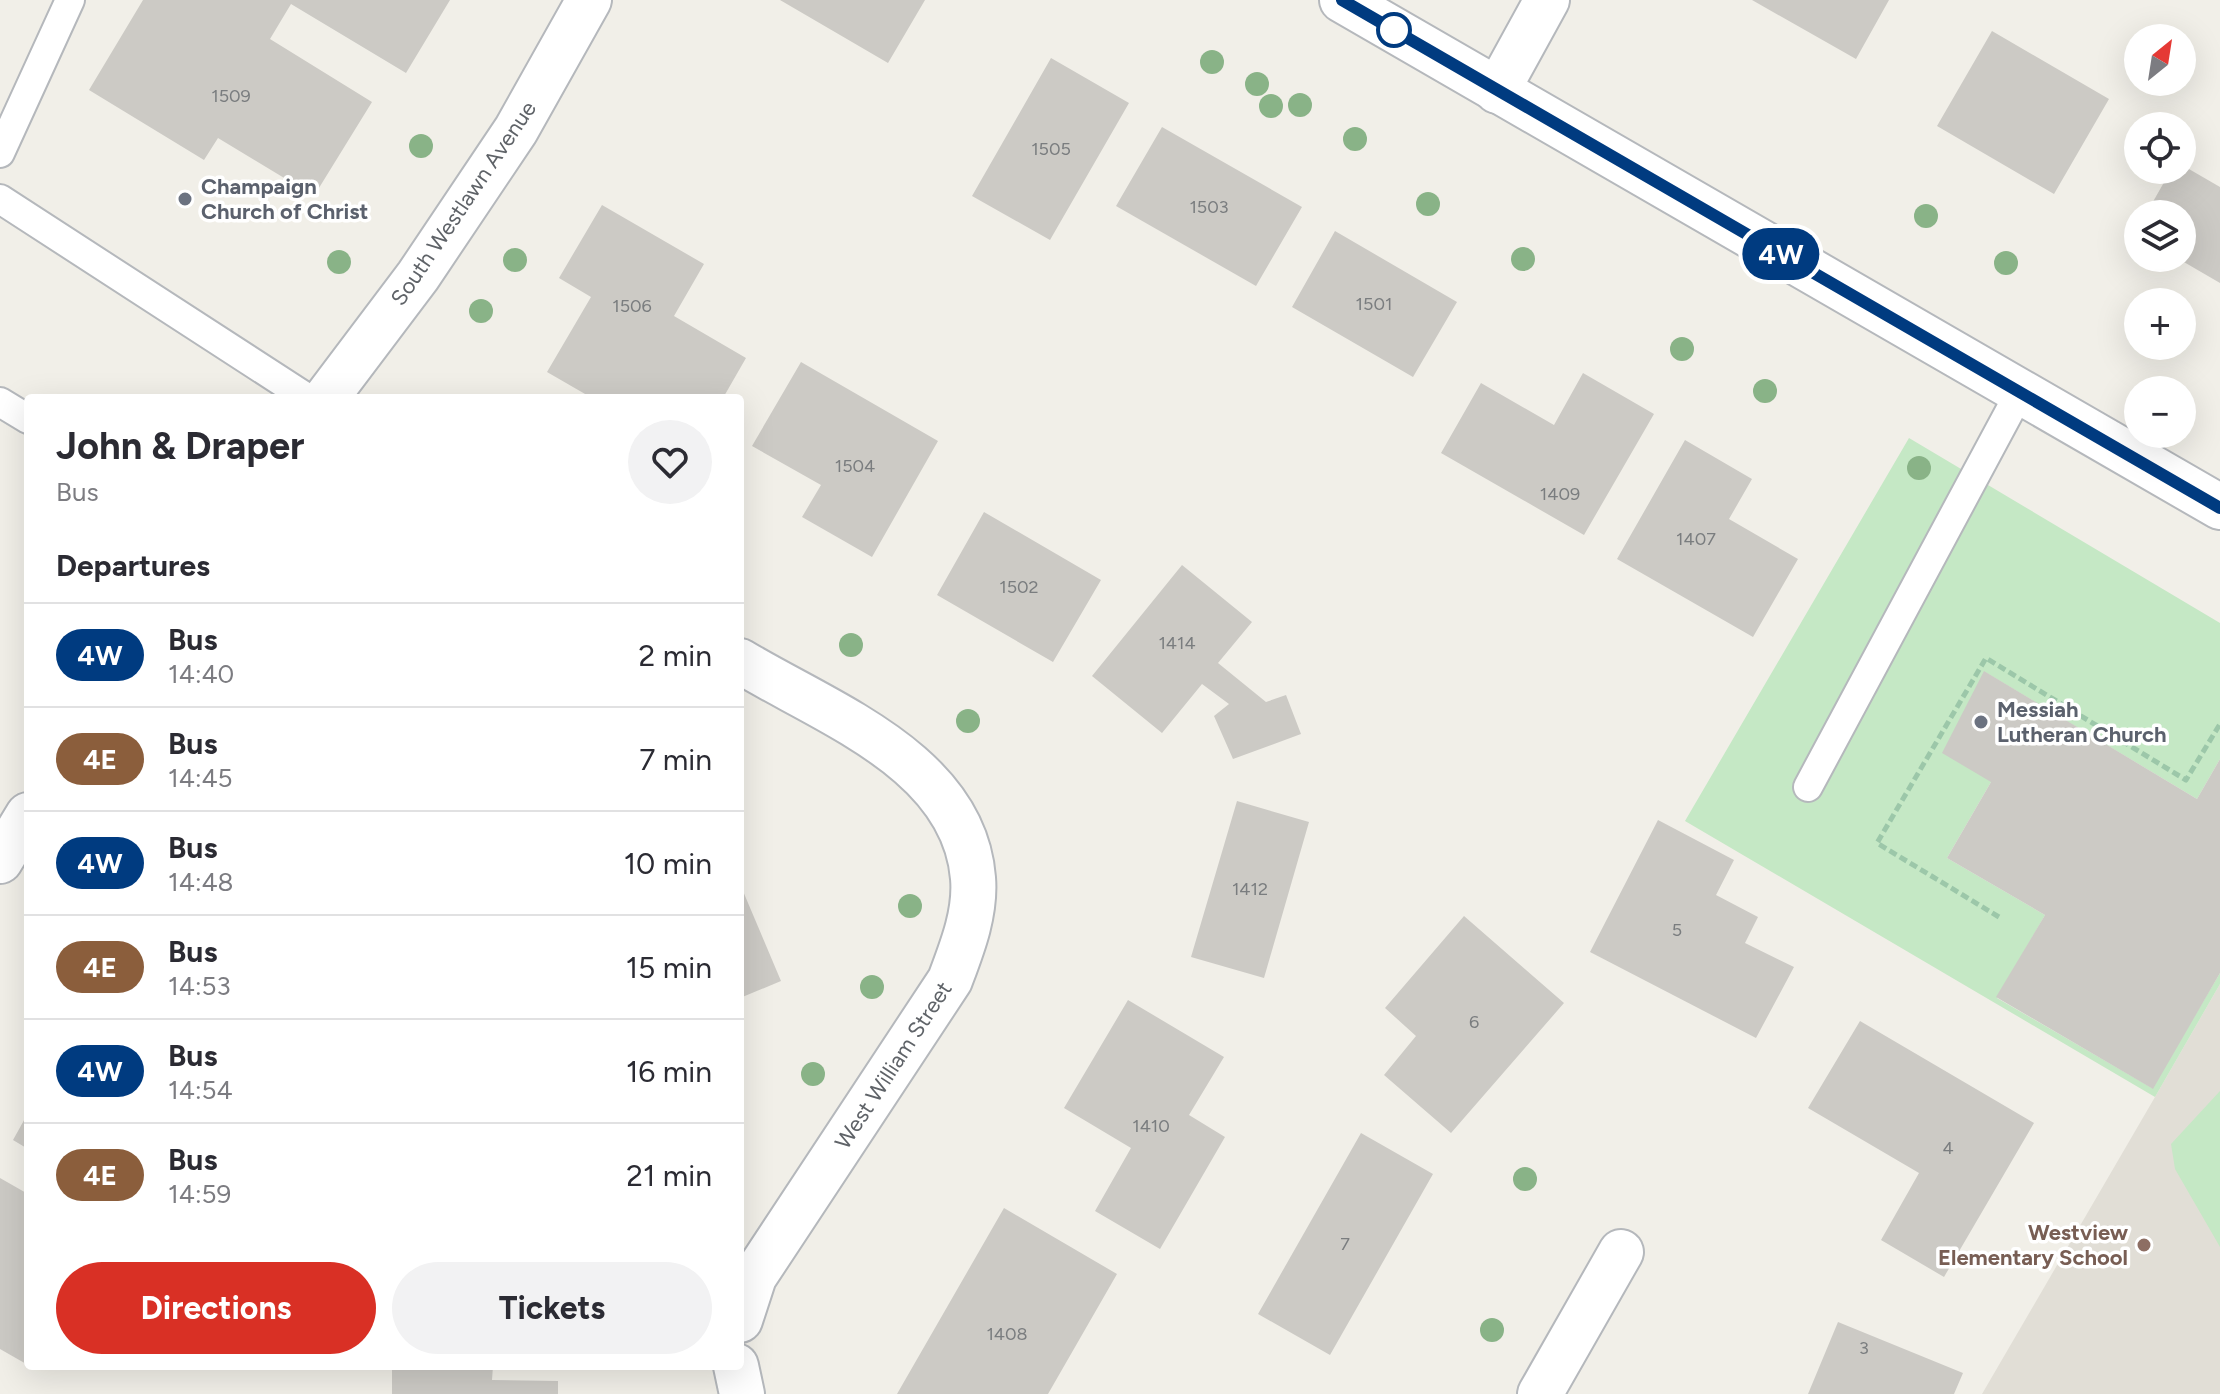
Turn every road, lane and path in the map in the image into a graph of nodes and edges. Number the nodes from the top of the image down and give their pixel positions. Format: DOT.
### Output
graph roads {
  1 [pos="70,0"];
  2 [pos="589,0"];
  3 [pos="1342,0"];
  4 [pos="1547,0"];
  5 [pos="1497,91"];
  6 [pos="0,153"];
  7 [pos="0,199"];
  8 [pos="2020,392"];
  9 [pos="301,394"];
  10 [pos="329,394"];
  11 [pos="0,402"];
  12 [pos="24,417"];
  13 [pos="2220,507"];
  14 [pos="744,663"];
  15 [pos="2220,724"];
  16 [pos="1808,787"];
  17 [pos="24,822"];
  18 [pos="0,861"];
  19 [pos="1999,917"];
  20 [pos="1621,1252"];
  21 [pos="744,1308"];
  22 [pos="737,1370"];
  23 [pos="742,1394"];
  24 [pos="1540,1394"];
  1 -- 6 [label="lane"];
  2 -- 10 [label="street, South Westlawn Avenue"];
  3 -- 5 [label="street"];
  4 -- 5 [label="street"];
  5 -- 8 [label="street"];
  7 -- 9 [label="lane"];
  8 -- 13 [label="street"];
  8 -- 16 [label="lane"];
  11 -- 12 [label="lane"];
  14 -- 21 [label="street, West William Street"];
  15 -- 19 [label="path"];
  17 -- 18 [label="street"];
  20 -- 24 [label="street"];
  22 -- 23 [label="street"];
}
